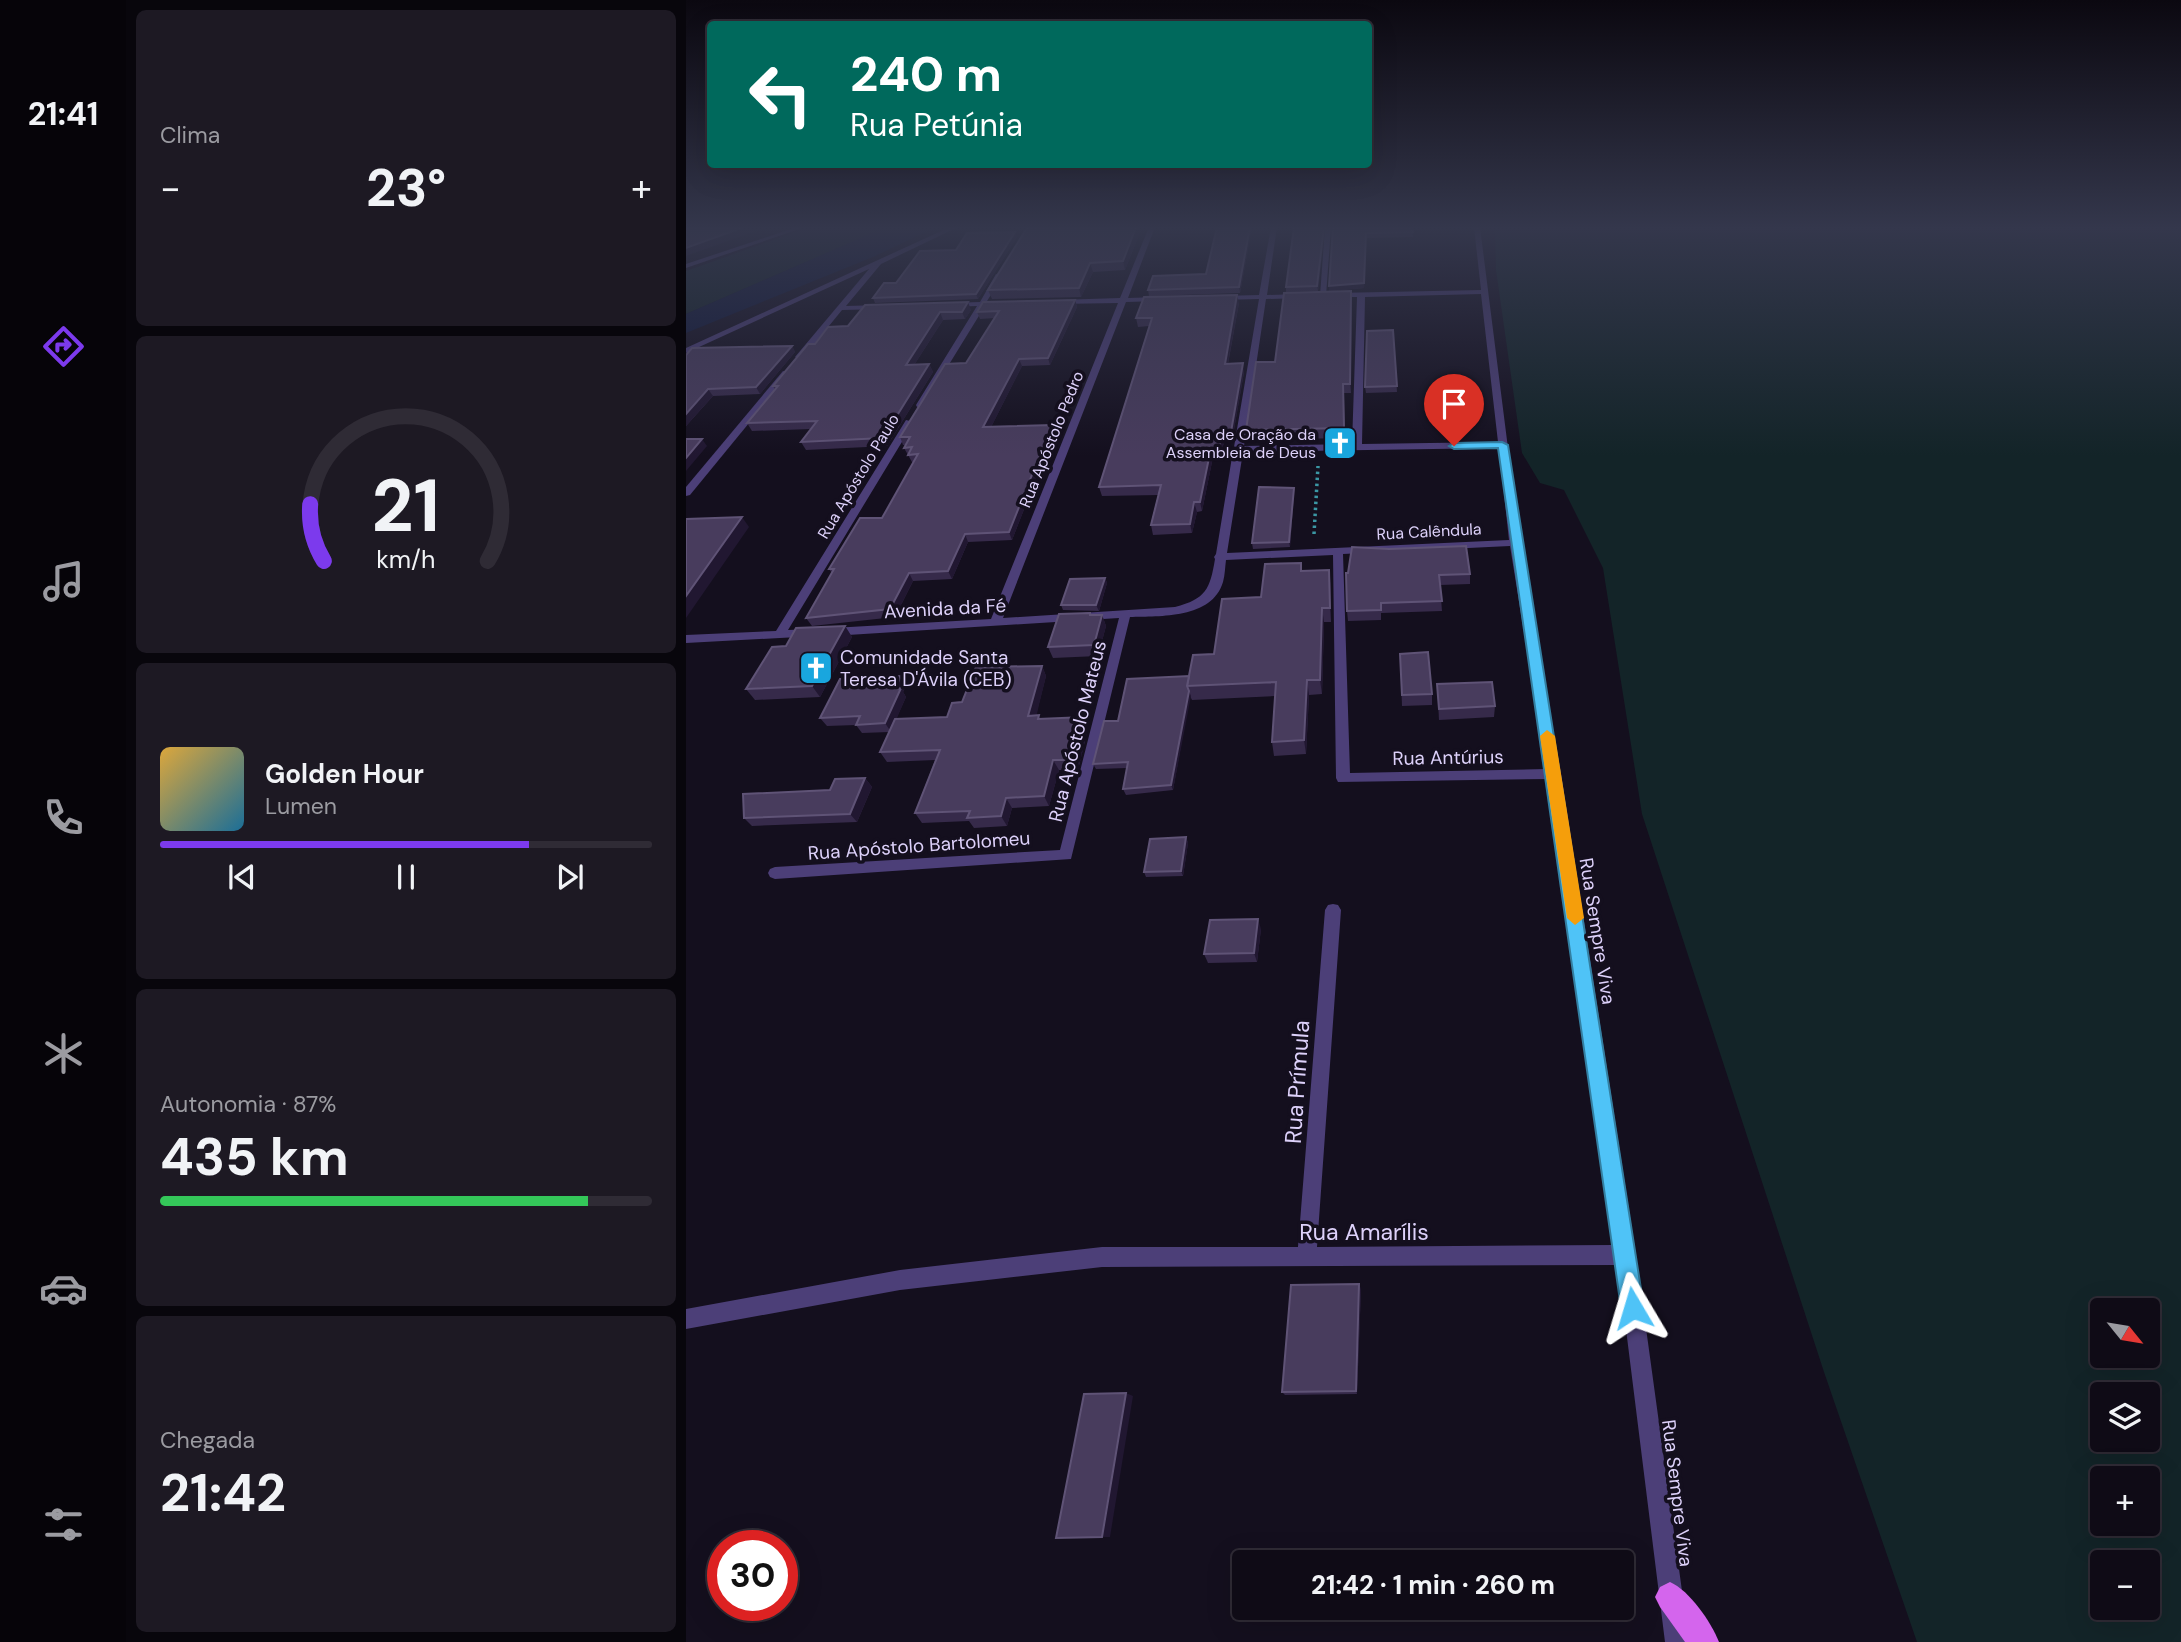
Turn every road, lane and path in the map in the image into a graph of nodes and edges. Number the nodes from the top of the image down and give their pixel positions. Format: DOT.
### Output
graph roads {
  1 [pos="788,304"];
  2 [pos="844,304"];
  3 [pos="981,304"];
  4 [pos="991,304"];
  5 [pos="1122,304"];
  6 [pos="1260,304"];
  7 [pos="1362,304"];
  8 [pos="1486,304"];
  9 [pos="943,305"];
  10 [pos="891,307"];
  11 [pos="840,308"];
  12 [pos="686,351"];
  13 [pos="1502,445"];
  14 [pos="1357,447"];
  15 [pos="1319,448"];
  16 [pos="1236,449"];
  17 [pos="686,493"];
  18 [pos="1515,543"];
  19 [pos="1338,551"];
  20 [pos="1313,552"];
  21 [pos="1219,557"];
  22 [pos="1125,616"];
  23 [pos="995,623"];
  24 [pos="780,634"];
  25 [pos="686,639"];
  26 [pos="1554,774"];
  27 [pos="1066,855"];
  28 [pos="775,873"];
  29 [pos="1333,910"];
  30 [pos="1626,1255"];
  31 [pos="1307,1257"];
  32 [pos="686,1319"];
  33 [pos="1671,1597"];
  34 [pos="1678,1642"];
  35 [pos="1704,1642"];
  1 -- 12 [label="street"];
  2 -- 11 [label="street"];
  3 -- 4 [label="street"];
  3 -- 9 [label="street"];
  3 -- 24 [label="street, Rua Apóstolo Paulo"];
  5 -- 23 [label="street, Rua Apóstolo Pedro"];
  6 -- 16 [label="street"];
  7 -- 14 [label="street"];
  8 -- 13 [label="street, Rua Sempre Viva"];
  10 -- 11 [label="street"];
  11 -- 17 [label="street"];
  13 -- 14 [label="street"];
  13 -- 18 [label="street, Rua Sempre Viva"];
  14 -- 15 [label="street"];
  15 -- 16 [label="street"];
  15 -- 20 [label="path"];
  16 -- 21 [label="street"];
  18 -- 19 [label="street, Rua Calêndula"];
  18 -- 26 [label="street, Rua Sempre Viva"];
  19 -- 20 [label="street, Rua Calêndula"];
  19 -- 26 [label="street, Rua Antúrius"];
  20 -- 21 [label="street, Rua Calêndula"];
  21 -- 22 [label="street, Avenida da Fé"];
  22 -- 23 [label="street, Avenida da Fé"];
  22 -- 27 [label="street, Rua Apóstolo Mateus"];
  23 -- 24 [label="street, Avenida da Fé"];
  24 -- 25 [label="street, Avenida da Fé"];
  26 -- 30 [label="street, Rua Sempre Viva"];
  27 -- 28 [label="street, Rua Apóstolo Bartolomeu"];
  29 -- 31 [label="street, Rua Prímula"];
  30 -- 31 [label="street, Rua Amarílis"];
  30 -- 33 [label="street, Rua Sempre Viva"];
  31 -- 32 [label="street, Rua Amarílis"];
  33 -- 34 [label="street, Rua Sempre Viva"];
  33 -- 35 [label="main road"];
}
